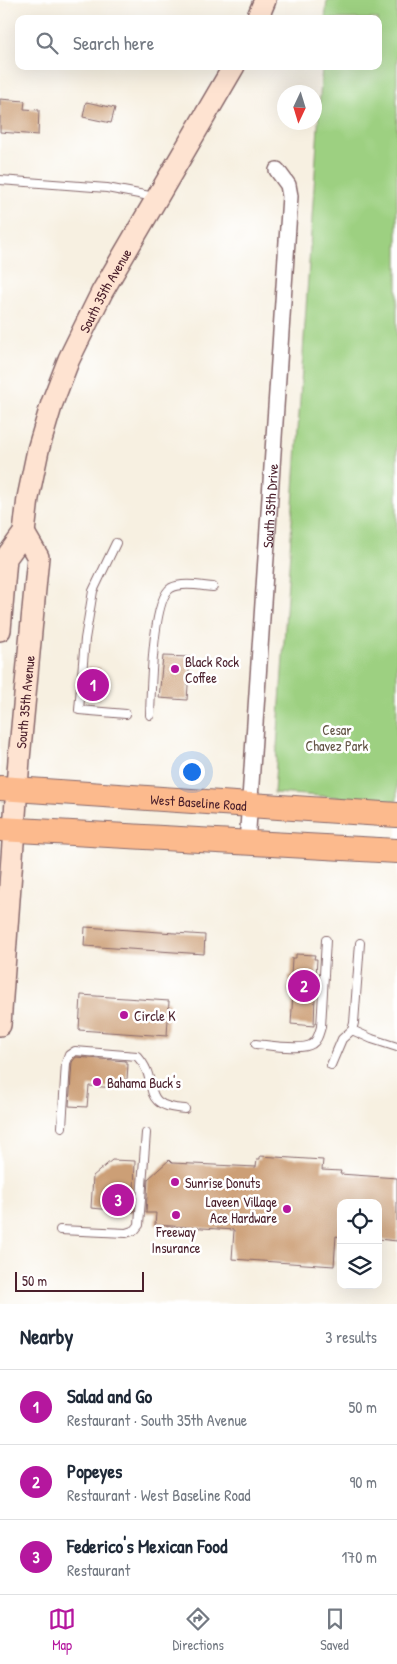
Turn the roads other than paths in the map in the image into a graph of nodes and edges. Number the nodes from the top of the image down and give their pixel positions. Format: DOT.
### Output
graph roads {
  1 [pos="265,0"];
  2 [pos="259,15"];
  3 [pos="232,70"];
  4 [pos="277,170"];
  5 [pos="0,180"];
  6 [pos="157,197"];
  7 [pos="24,533"];
  8 [pos="116,543"];
  9 [pos="213,587"];
  10 [pos="0,630"];
  11 [pos="126,714"];
  12 [pos="150,715"];
  13 [pos="8,788"];
  14 [pos="250,805"];
  15 [pos="397,815"];
  16 [pos="7,829"];
  17 [pos="247,844"];
  18 [pos="397,851"];
  19 [pos="326,940"];
  20 [pos="360,943"];
  21 [pos="0,1025"];
  22 [pos="352,1030"];
  23 [pos="256,1044"];
  24 [pos="397,1047"];
  25 [pos="331,1065"];
  26 [pos="185,1108"];
  27 [pos="62,1127"];
  28 [pos="146,1133"];
  29 [pos="60,1230"];
  1 -- 2 [label="main road"];
  3 -- 6 [label="main road, South 35th Avenue"];
  4 -- 14 [label="street, South 35th Drive"];
  5 -- 6 [label="lane"];
  6 -- 7 [label="main road, South 35th Avenue"];
  7 -- 10 [label="main road, South 35th Avenue"];
  7 -- 13 [label="main road, South 35th Avenue"];
  8 -- 11 [label="lane"];
  9 -- 12 [label="lane"];
  13 -- 14 [label="main road, West Baseline Road"];
  13 -- 16 [label="main road, South 35th Avenue"];
  14 -- 15 [label="main road, West Baseline Road"];
  14 -- 17 [label="street, South 35th Drive"];
  16 -- 17 [label="main road"];
  16 -- 21 [label="main road, South 35th Avenue"];
  17 -- 18 [label="main road"];
  19 -- 23 [label="lane"];
  20 -- 22 [label="lane"];
  22 -- 24 [label="lane"];
  22 -- 25 [label="lane"];
  26 -- 27 [label="lane"];
  28 -- 29 [label="lane"];
}
